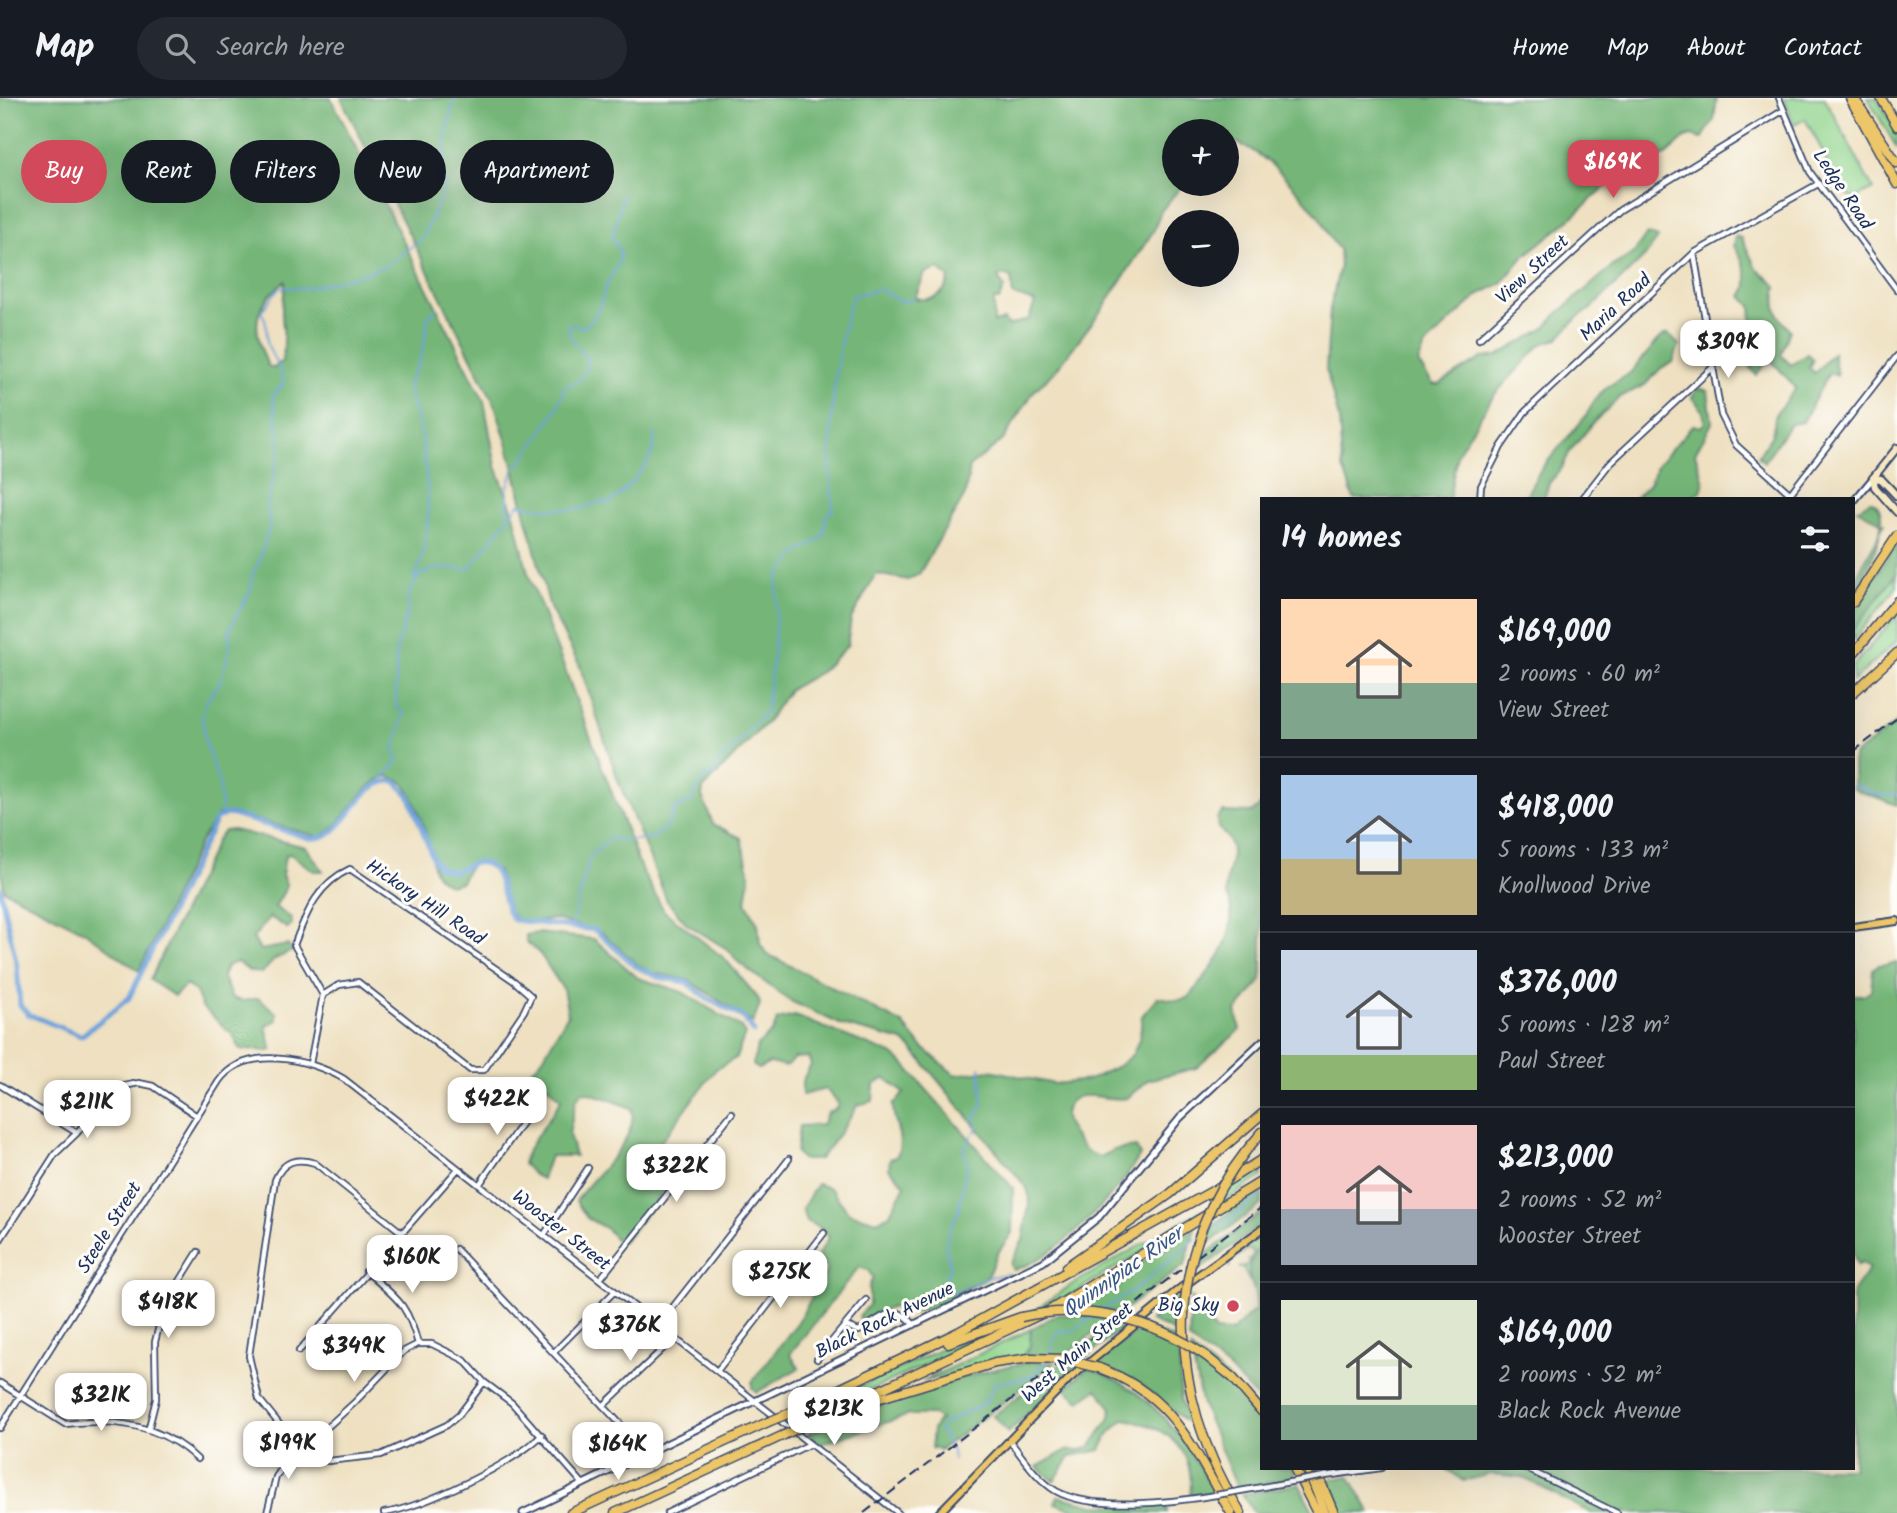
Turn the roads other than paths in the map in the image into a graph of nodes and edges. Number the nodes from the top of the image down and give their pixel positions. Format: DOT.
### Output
graph roads {
  1 [pos="1779,98"];
  2 [pos="1852,98"];
  3 [pos="1883,101"];
  4 [pos="1784,110"];
  5 [pos="1897,117"];
  6 [pos="1897,126"];
  7 [pos="1897,163"];
  8 [pos="1818,184"];
  9 [pos="1897,184"];
  10 [pos="1694,253"];
  11 [pos="1897,290"];
  12 [pos="1479,339"];
  13 [pos="1897,356"];
  14 [pos="1712,367"];
  15 [pos="1897,449"];
  16 [pos="1873,478"];
  17 [pos="1790,493"];
  18 [pos="1897,496"];
  19 [pos="1480,497"];
  20 [pos="1584,497"];
  21 [pos="1787,497"];
  22 [pos="1794,497"];
  23 [pos="1855,500"];
  24 [pos="1897,512"];
  25 [pos="1897,536"];
  26 [pos="1855,599"];
  27 [pos="1897,601"];
  28 [pos="1897,610"];
  29 [pos="1860,646"];
  30 [pos="1855,652"];
  31 [pos="1897,654"];
  32 [pos="1855,691"];
  33 [pos="1897,921"];
  34 [pos="1855,927"];
  35 [pos="323,995"];
  36 [pos="1260,1043"];
  37 [pos="256,1058"];
  38 [pos="310,1064"];
  39 [pos="0,1085"];
  40 [pos="536,1111"];
  41 [pos="732,1113"];
  42 [pos="197,1116"];
  43 [pos="1260,1116"];
  44 [pos="77,1133"];
  45 [pos="1260,1134"];
  46 [pos="789,1159"];
  47 [pos="1260,1160"];
  48 [pos="458,1168"];
  49 [pos="588,1168"];
  50 [pos="1260,1182"];
  51 [pos="479,1185"];
  52 [pos="1260,1230"];
  53 [pos="401,1232"];
  54 [pos="824,1233"];
  55 [pos="544,1235"];
  56 [pos="0,1240"];
  57 [pos="456,1249"];
  58 [pos="198,1252"];
  59 [pos="366,1271"];
  60 [pos="600,1279"];
  61 [pos="615,1291"];
  62 [pos="866,1300"];
  63 [pos="1000,1309"];
  64 [pos="914,1325"];
  65 [pos="658,1326"];
  66 [pos="846,1326"];
  67 [pos="674,1338"];
  68 [pos="418,1344"];
  69 [pos="299,1351"];
  70 [pos="554,1352"];
  71 [pos="817,1359"];
  72 [pos="717,1371"];
  73 [pos="484,1382"];
  74 [pos="0,1383"];
  75 [pos="851,1384"];
  76 [pos="20,1395"];
  77 [pos="755,1401"];
  78 [pos="603,1406"];
  79 [pos="1260,1410"];
  80 [pos="822,1418"];
  81 [pos="149,1427"];
  82 [pos="0,1428"];
  83 [pos="542,1435"];
  84 [pos="1008,1439"];
  85 [pos="810,1444"];
  86 [pos="305,1448"];
  87 [pos="645,1454"];
  88 [pos="197,1459"];
  89 [pos="1295,1470"];
  90 [pos="1308,1470"];
  91 [pos="1316,1470"];
  92 [pos="1367,1470"];
  93 [pos="1529,1470"];
  94 [pos="583,1484"];
  95 [pos="267,1513"];
  96 [pos="384,1513"];
  97 [pos="523,1513"];
  98 [pos="571,1513"];
  99 [pos="615,1513"];
  100 [pos="667,1513"];
  101 [pos="898,1513"];
  102 [pos="939,1513"];
  103 [pos="1231,1513"];
  104 [pos="1241,1513"];
  105 [pos="1317,1513"];
  106 [pos="1325,1513"];
  107 [pos="1334,1513"];
  108 [pos="1617,1513"];
  1 -- 4 [label="street, Ledge Road"];
  2 -- 7 [label="highway"];
  2 -- 9 [label="highway"];
  3 -- 5 [label="highway"];
  3 -- 6 [label="highway"];
  4 -- 8 [label="street, Ledge Road"];
  4 -- 12 [label="street, View Street"];
  8 -- 10 [label="street, Maria Road"];
  8 -- 11 [label="street, Ledge Road"];
  10 -- 14 [label="street"];
  10 -- 19 [label="street, Maria Road"];
  13 -- 17 [label="street"];
  14 -- 17 [label="street"];
  14 -- 20 [label="street"];
  15 -- 16 [label="main road"];
  16 -- 18 [label="main road"];
  16 -- 23 [label="street"];
  16 -- 24 [label="main road"];
  17 -- 21 [label="street"];
  17 -- 22 [label="street"];
  25 -- 26 [label="highway"];
  27 -- 29 [label="highway"];
  28 -- 29 [label="highway"];
  29 -- 30 [label="highway"];
  31 -- 32 [label="highway"];
  33 -- 34 [label="main road"];
  35 -- 35 [label="street, Hickory Hill Road"];
  35 -- 38 [label="street"];
  36 -- 64 [label="street, Black Rock Avenue"];
  37 -- 38 [label="street, Wooster Street"];
  37 -- 42 [label="street, Steele Street"];
  38 -- 48 [label="street, Wooster Street"];
  39 -- 44 [label="street"];
  40 -- 51 [label="street"];
  41 -- 60 [label="street"];
  42 -- 44 [label="street"];
  42 -- 76 [label="street, Steele Street"];
  43 -- 63 [label="highway"];
  44 -- 56 [label="street"];
  45 -- 104 [label="highway, bridge"];
  46 -- 65 [label="street"];
  47 -- 63 [label="highway"];
  48 -- 51 [label="street, Wooster Street"];
  48 -- 53 [label="street"];
  49 -- 55 [label="street"];
  50 -- 80 [label="highway"];
  51 -- 55 [label="street, Wooster Street"];
  52 -- 84 [label="main road, West Main Street"];
  53 -- 59 [label="street"];
  53 -- 86 [label="street"];
  54 -- 72 [label="street"];
  55 -- 60 [label="street, Wooster Street"];
  57 -- 70 [label="street"];
  58 -- 81 [label="street"];
  59 -- 68 [label="street"];
  59 -- 69 [label="street"];
  60 -- 61 [label="street, Wooster Street"];
  61 -- 65 [label="street, Wooster Street"];
  61 -- 70 [label="street"];
  62 -- 66 [label="street"];
  63 -- 75 [label="highway"];
  64 -- 66 [label="street"];
  64 -- 77 [label="street, Black Rock Avenue"];
  65 -- 67 [label="street, Wooster Street"];
  66 -- 71 [label="street"];
  67 -- 72 [label="street, Wooster Street"];
  67 -- 78 [label="street"];
  68 -- 73 [label="street"];
  68 -- 86 [label="street"];
  70 -- 78 [label="street"];
  72 -- 77 [label="street, Wooster Street"];
  73 -- 83 [label="street"];
  73 -- 86 [label="street"];
  74 -- 76 [label="street"];
  75 -- 79 [label="highway, bridge"];
  75 -- 98 [label="highway, bridge"];
  76 -- 81 [label="street"];
  76 -- 82 [label="street, Steele Street"];
  77 -- 85 [label="street, Wooster Street"];
  77 -- 87 [label="street, Black Rock Avenue"];
  78 -- 87 [label="street"];
  80 -- 99 [label="highway, bridge"];
  80 -- 103 [label="highway, bridge"];
  81 -- 88 [label="street"];
  83 -- 94 [label="street"];
  83 -- 96 [label="street"];
  84 -- 92 [label="street, bridge"];
  84 -- 102 [label="main road, West Main Street"];
  85 -- 100 [label="street"];
  85 -- 101 [label="street, Wooster Street"];
  86 -- 95 [label="street"];
  87 -- 94 [label="street, Black Rock Avenue"];
  89 -- 105 [label="highway"];
  90 -- 106 [label="highway"];
  91 -- 107 [label="highway"];
  93 -- 108 [label="street"];
  94 -- 97 [label="street, Black Rock Avenue"];
}
